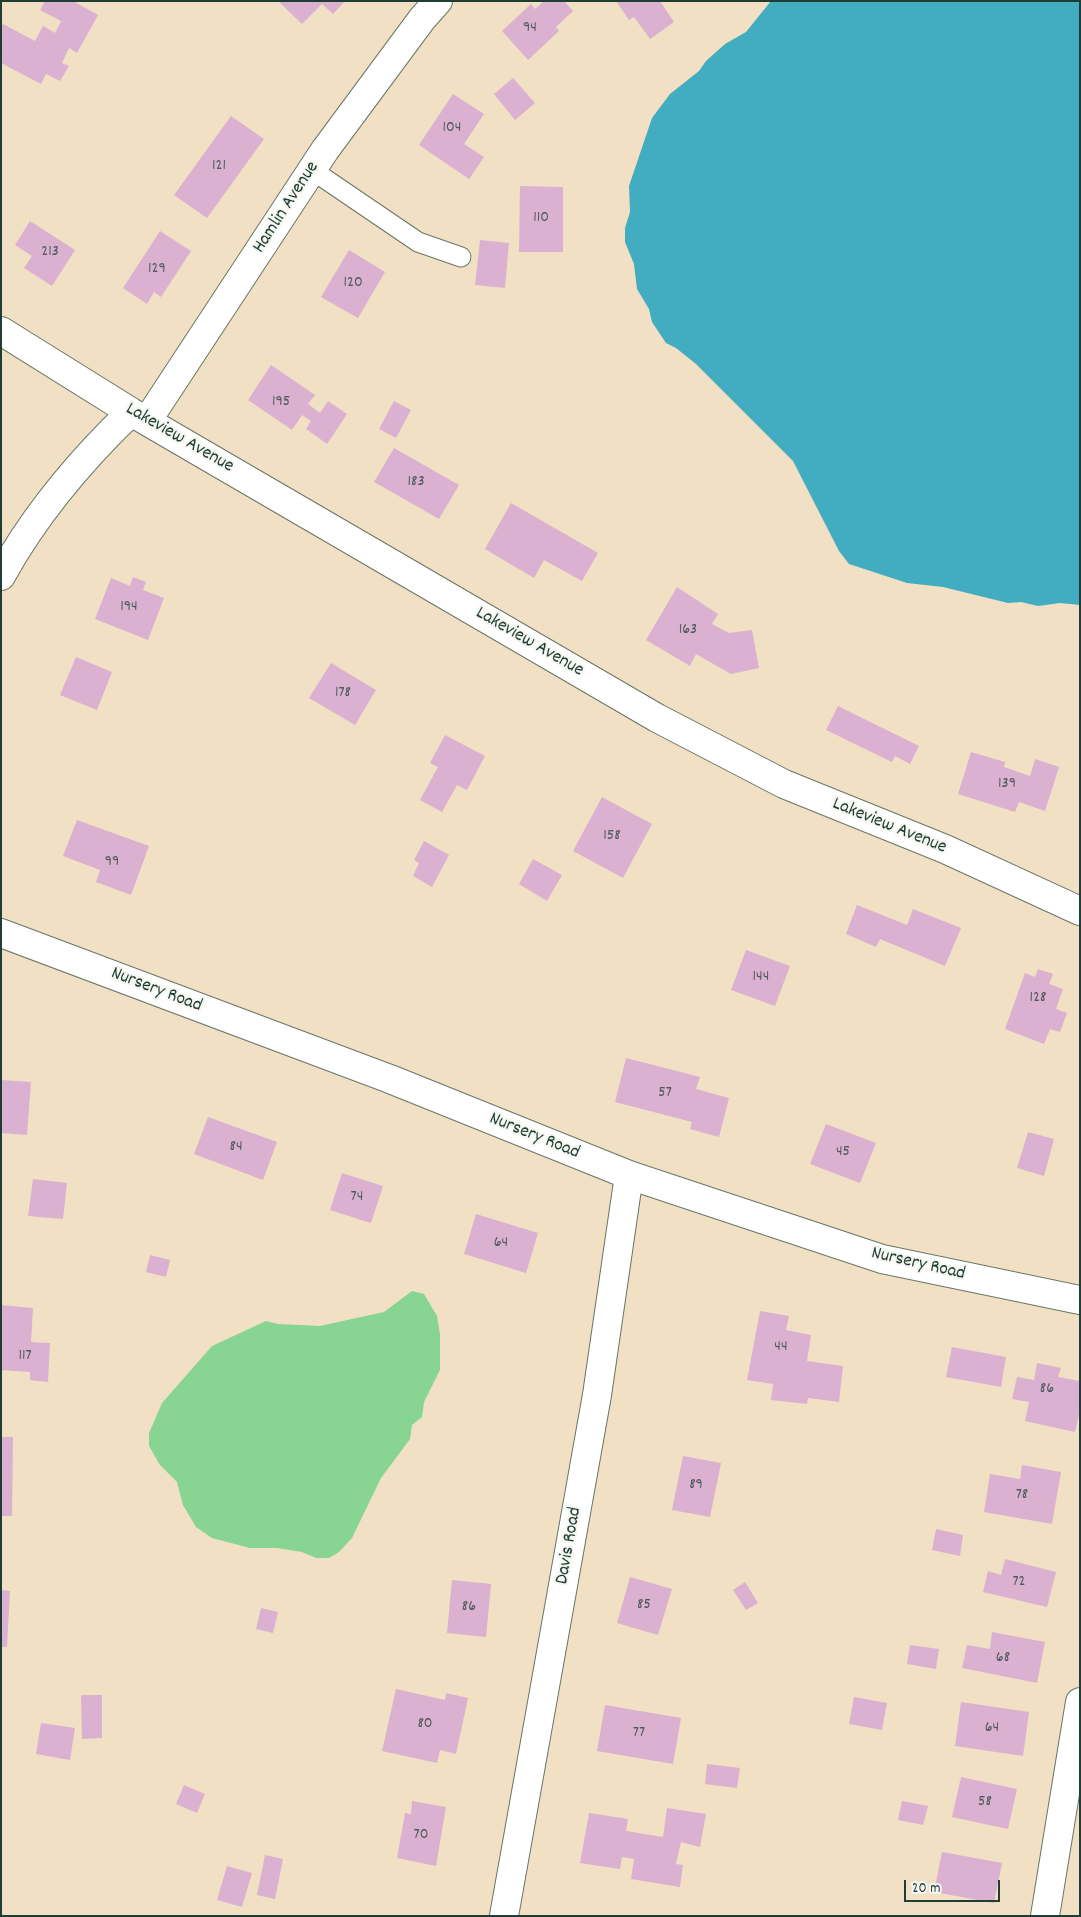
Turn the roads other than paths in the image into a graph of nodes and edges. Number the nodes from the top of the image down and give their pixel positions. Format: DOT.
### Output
graph roads {
  1 [pos="438,1"];
  2 [pos="312,170"];
  3 [pos="461,257"];
  4 [pos="1,331"];
  5 [pos="139,416"];
  6 [pos="1,576"];
  7 [pos="1080,911"];
  8 [pos="1,933"];
  9 [pos="629,1175"];
  10 [pos="1080,1300"];
  11 [pos="1080,1702"];
  12 [pos="504,1916"];
  13 [pos="1045,1916"];
  1 -- 2 [label="street, Hamlin Avenue"];
  2 -- 3 [label="lane"];
  2 -- 5 [label="street, Hamlin Avenue"];
  4 -- 5 [label="street, Lakeview Avenue"];
  5 -- 6 [label="street, Hamlin Avenue"];
  5 -- 7 [label="street, Lakeview Avenue"];
  8 -- 9 [label="street, Nursery Road"];
  9 -- 10 [label="street, Nursery Road"];
  9 -- 12 [label="street, Davis Road"];
  11 -- 13 [label="street"];
}
